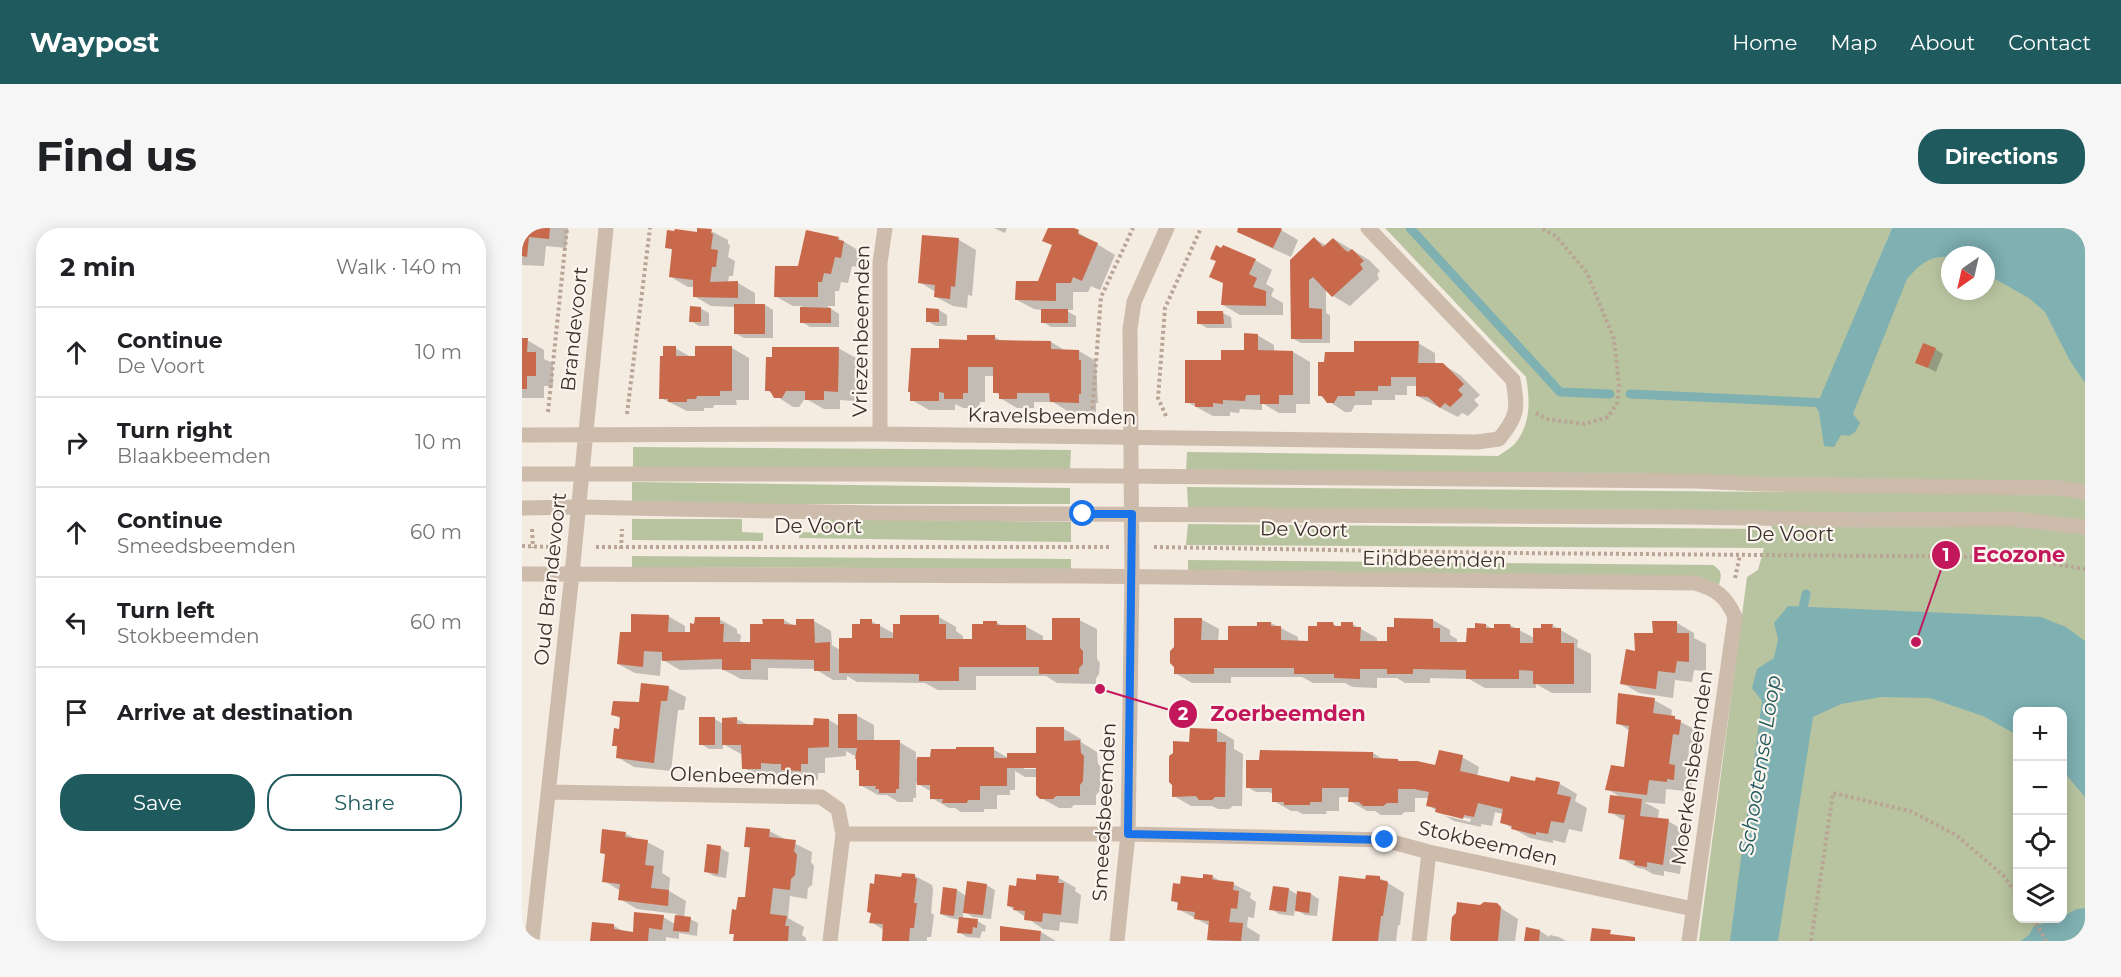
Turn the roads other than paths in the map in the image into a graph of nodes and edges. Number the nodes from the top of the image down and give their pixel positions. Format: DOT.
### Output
graph roads {
  1 [pos="606,228"];
  2 [pos="885,228"];
  3 [pos="1167,228"];
  4 [pos="1368,228"];
  5 [pos="880,434"];
  6 [pos="522,435"];
  7 [pos="584,435"];
  8 [pos="1131,438"];
  9 [pos="522,474"];
  10 [pos="582,474"];
  11 [pos="1131,476"];
  12 [pos="2085,492"];
  13 [pos="578,507"];
  14 [pos="522,508"];
  15 [pos="1132,514"];
  16 [pos="2085,527"];
  17 [pos="522,574"];
  18 [pos="572,574"];
  19 [pos="1132,576"];
  20 [pos="1729,603"];
  21 [pos="549,792"];
  22 [pos="843,834"];
  23 [pos="1128,834"];
  24 [pos="1429,852"];
  25 [pos="1693,909"];
  26 [pos="532,941"];
  27 [pos="830,941"];
  28 [pos="1117,941"];
  29 [pos="1419,941"];
  30 [pos="1689,941"];
  1 -- 7 [label="street, Brandevoort"];
  2 -- 5 [label="street, Vriezenbeemden"];
  3 -- 8 [label="street, Smeedsbeemden"];
  4 -- 8 [label="street, Kravelsbeemden"];
  5 -- 7 [label="street, Kravelsbeemden"];
  5 -- 8 [label="street, Kravelsbeemden"];
  6 -- 7 [label="street, Kravelsbeemden"];
  7 -- 10 [label="street, Oud Brandevoort"];
  8 -- 11 [label="street, Smeedsbeemden"];
  9 -- 10 [label="street"];
  10 -- 11 [label="street"];
  10 -- 13 [label="street, Oud Brandevoort"];
  11 -- 12 [label="street"];
  11 -- 15 [label="street, Smeedsbeemden"];
  13 -- 14 [label="street, De Voort"];
  13 -- 15 [label="street, De Voort"];
  13 -- 18 [label="street, Oud Brandevoort"];
  15 -- 16 [label="street, De Voort"];
  15 -- 19 [label="street, Smeedsbeemden"];
  17 -- 18 [label="street, Eindbeemden"];
  18 -- 19 [label="street, Eindbeemden"];
  18 -- 21 [label="street, Oud Brandevoort"];
  19 -- 20 [label="street, Eindbeemden"];
  19 -- 23 [label="street, Smeedsbeemden"];
  20 -- 25 [label="street, Moerkensbeemden"];
  21 -- 22 [label="street, Olenbeemden"];
  21 -- 26 [label="street, Oud Brandevoort"];
  22 -- 23 [label="street"];
  22 -- 27 [label="street"];
  23 -- 24 [label="street, Stokbeemden"];
  23 -- 28 [label="street, Smeedsbeemden"];
  24 -- 25 [label="street, Stokbeemden"];
  24 -- 29 [label="street"];
  25 -- 30 [label="street, Moerkensbeemden"];
}
